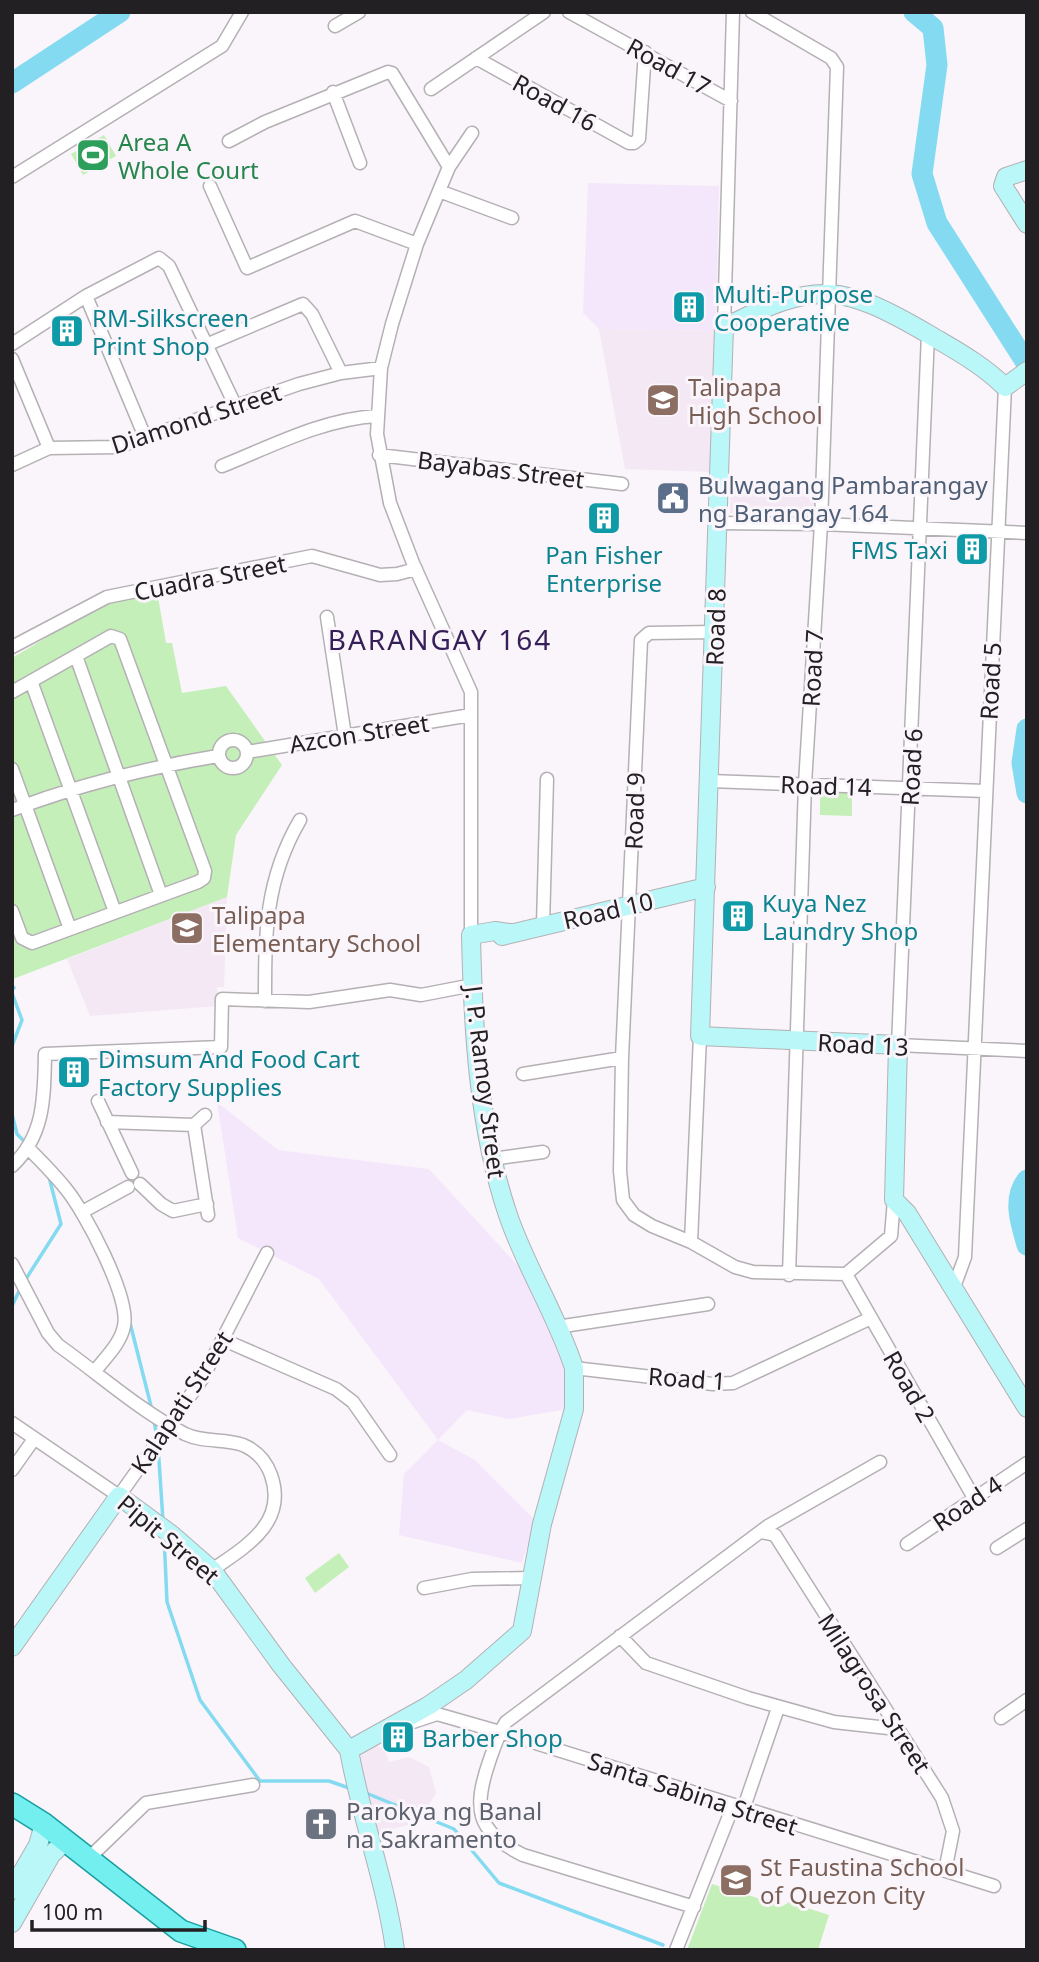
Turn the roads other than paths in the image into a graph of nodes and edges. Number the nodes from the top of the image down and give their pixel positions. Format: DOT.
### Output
graph roads {
  1 [pos="359,12"];
  2 [pos="544,12"];
  3 [pos="569,12"];
  4 [pos="733,12"];
  5 [pos="752,12"];
  6 [pos="239,13"];
  7 [pos="335,26"];
  8 [pos="645,52"];
  9 [pos="476,58"];
  10 [pos="430,89"];
  11 [pos="333,92"];
  12 [pos="731,101"];
  13 [pos="472,133"];
  14 [pos="229,141"];
  15 [pos="360,163"];
  16 [pos="450,167"];
  17 [pos="1027,170"];
  18 [pos="12,177"];
  19 [pos="210,186"];
  20 [pos="439,191"];
  21 [pos="512,218"];
  22 [pos="1027,225"];
  23 [pos="417,244"];
  24 [pos="829,293"];
  25 [pos="86,296"];
  26 [pos="724,328"];
  27 [pos="928,334"];
  28 [pos="12,344"];
  29 [pos="206,345"];
  30 [pos="12,359"];
  31 [pos="381,368"];
  32 [pos="341,373"];
  33 [pos="1017,378"];
  34 [pos="234,405"];
  35 [pos="377,416"];
  36 [pos="145,437"];
  37 [pos="49,448"];
  38 [pos="379,455"];
  39 [pos="12,465"];
  40 [pos="222,466"];
  41 [pos="622,484"];
  42 [pos="719,523"];
  43 [pos="821,524"];
  44 [pos="921,528"];
  45 [pos="998,532"];
  46 [pos="1027,533"];
  47 [pos="416,569"];
  48 [pos="327,617"];
  49 [pos="714,632"];
  50 [pos="12,647"];
  51 [pos="76,656"];
  52 [pos="31,681"];
  53 [pos="12,692"];
  54 [pos="471,715"];
  55 [pos="345,736"];
  56 [pos="247,752"];
  57 [pos="218,756"];
  58 [pos="167,765"];
  59 [pos="12,769"];
  60 [pos="119,775"];
  61 [pos="547,779"];
  62 [pos="710,781"];
  63 [pos="806,784"];
  64 [pos="72,787"];
  65 [pos="910,788"];
  66 [pos="985,791"];
  67 [pos="25,805"];
  68 [pos="12,810"];
  69 [pos="300,820"];
  70 [pos="706,887"];
  71 [pos="161,895"];
  72 [pos="630,905"];
  73 [pos="12,911"];
  74 [pos="115,912"];
  75 [pos="543,925"];
  76 [pos="70,929"];
  77 [pos="472,940"];
  78 [pos="473,985"];
  79 [pos="265,1001"];
  80 [pos="700,1035"];
  81 [pos="796,1041"];
  82 [pos="898,1045"];
  83 [pos="972,1049"];
  84 [pos="1027,1051"];
  85 [pos="622,1058"];
  86 [pos="523,1074"];
  87 [pos="98,1101"];
  88 [pos="205,1115"];
  89 [pos="107,1122"];
  90 [pos="194,1125"];
  91 [pos="29,1149"];
  92 [pos="543,1152"];
  93 [pos="492,1159"];
  94 [pos="12,1166"];
  95 [pos="131,1181"];
  96 [pos="894,1200"];
  97 [pos="80,1210"];
  98 [pos="691,1242"];
  99 [pos="267,1253"];
  100 [pos="12,1264"];
  101 [pos="846,1274"];
  102 [pos="789,1275"];
  103 [pos="954,1287"];
  104 [pos="708,1304"];
  105 [pos="871,1318"];
  106 [pos="557,1326"];
  107 [pos="224,1340"];
  108 [pos="574,1368"];
  109 [pos="95,1371"];
  110 [pos="1027,1408"];
  111 [pos="12,1423"];
  112 [pos="170,1424"];
  113 [pos="34,1439"];
  114 [pos="390,1454"];
  115 [pos="880,1462"];
  116 [pos="1027,1463"];
  117 [pos="12,1470"];
  118 [pos="119,1496"];
  119 [pos="974,1498"];
  120 [pos="762,1532"];
  121 [pos="1025,1532"];
  122 [pos="907,1544"];
  123 [pos="997,1548"];
  124 [pos="212,1570"];
  125 [pos="532,1578"];
  126 [pos="424,1588"];
  127 [pos="620,1636"];
  128 [pos="12,1647"];
  129 [pos="1027,1700"];
  130 [pos="778,1708"];
  131 [pos="1001,1718"];
  132 [pos="391,1727"];
  133 [pos="897,1729"];
  134 [pos="500,1731"];
  135 [pos="349,1750"];
  136 [pos="253,1785"];
  137 [pos="12,1804"];
  138 [pos="738,1808"];
  139 [pos="44,1824"];
  140 [pos="65,1841"];
  141 [pos="88,1859"];
  142 [pos="945,1871"];
  143 [pos="995,1886"];
  144 [pos="12,1890"];
  145 [pos="695,1907"];
  146 [pos="12,1923"];
  147 [pos="228,1949"];
  148 [pos="395,1950"];
  149 [pos="676,1950"];
  1 -- 7 [label="street"];
  2 -- 9 [label="street"];
  3 -- 8 [label="street, Road 17"];
  4 -- 12 [label="street, Road 8"];
  5 -- 24 [label="street, Road 7"];
  6 -- 18 [label="street"];
  8 -- 9 [label="street, Road 16"];
  8 -- 12 [label="street, Road 17"];
  9 -- 10 [label="street"];
  11 -- 14 [label="street"];
  11 -- 15 [label="street"];
  11 -- 16 [label="street"];
  12 -- 26 [label="street, Road 8"];
  13 -- 16 [label="street, J. P. Ramoy Street"];
  16 -- 20 [label="street, J. P. Ramoy Street"];
  17 -- 22 [label="street"];
  19 -- 23 [label="street"];
  20 -- 21 [label="street"];
  20 -- 23 [label="street, J. P. Ramoy Street"];
  23 -- 31 [label="street, J. P. Ramoy Street"];
  24 -- 26 [label="street, Road 5"];
  24 -- 27 [label="street, Road 5"];
  24 -- 43 [label="street, Road 7"];
  25 -- 28 [label="street"];
  25 -- 29 [label="street"];
  25 -- 36 [label="street"];
  26 -- 42 [label="street, Road 8"];
  27 -- 33 [label="street, Road 5"];
  27 -- 44 [label="street, Road 6"];
  29 -- 32 [label="street"];
  29 -- 34 [label="street"];
  30 -- 37 [label="street"];
  31 -- 32 [label="street, Diamond Street"];
  31 -- 35 [label="street, J. P. Ramoy Street"];
  32 -- 34 [label="street, Diamond Street"];
  33 -- 45 [label="street, Road 5"];
  34 -- 36 [label="street, Diamond Street"];
  35 -- 38 [label="street, J. P. Ramoy Street"];
  35 -- 40 [label="street"];
  36 -- 37 [label="street, Diamond Street"];
  37 -- 39 [label="street, Diamond Street"];
  38 -- 41 [label="street, Bayabas Street"];
  38 -- 47 [label="street, J. P. Ramoy Street"];
  42 -- 43 [label="street"];
  42 -- 49 [label="street, Road 8"];
  43 -- 44 [label="street"];
  43 -- 63 [label="street, Road 7"];
  44 -- 45 [label="street"];
  44 -- 65 [label="street, Road 6"];
  45 -- 46 [label="street"];
  45 -- 66 [label="street, Road 5"];
  47 -- 50 [label="street, Cuadra Street"];
  47 -- 54 [label="street, J. P. Ramoy Street"];
  48 -- 55 [label="street"];
  49 -- 62 [label="street, Road 8"];
  49 -- 72 [label="street, Road 9"];
  51 -- 52 [label="street"];
  51 -- 58 [label="street"];
  51 -- 60 [label="street"];
  52 -- 53 [label="street"];
  52 -- 64 [label="street"];
  54 -- 55 [label="street, Azcon Street"];
  54 -- 77 [label="street, J. P. Ramoy Street"];
  55 -- 56 [label="street, Azcon Street"];
  56 -- 57 [label="street, Azcon Street"];
  56 -- 57 [label="street, Azcon Street"];
  57 -- 58 [label="street, Azcon Street"];
  58 -- 60 [label="street, Azcon Street"];
  58 -- 71 [label="street"];
  59 -- 67 [label="street"];
  60 -- 64 [label="street, Azcon Street"];
  60 -- 71 [label="street"];
  61 -- 75 [label="street"];
  62 -- 63 [label="street, Road 14"];
  62 -- 70 [label="street, Road 8"];
  63 -- 65 [label="street, Road 14"];
  63 -- 81 [label="street, Road 7"];
  64 -- 67 [label="street, Azcon Street"];
  64 -- 74 [label="street"];
  65 -- 66 [label="street, Road 14"];
  65 -- 82 [label="street, Road 6"];
  66 -- 83 [label="street, Road 5"];
  67 -- 68 [label="street, Azcon Street"];
  67 -- 76 [label="street"];
  69 -- 79 [label="street"];
  70 -- 72 [label="street, Road 10"];
  70 -- 80 [label="street, Road 8"];
  71 -- 74 [label="street"];
  72 -- 75 [label="street, Road 10"];
  72 -- 85 [label="street, Road 9"];
  73 -- 76 [label="street"];
  74 -- 76 [label="street"];
  75 -- 77 [label="street, Road 10"];
  77 -- 78 [label="street, J. P. Ramoy Street"];
  78 -- 79 [label="street"];
  78 -- 93 [label="street, J. P. Ramoy Street"];
  79 -- 91 [label="street"];
  80 -- 81 [label="street, Road 13"];
  80 -- 98 [label="street, Road 8"];
  81 -- 82 [label="street, Road 13"];
  81 -- 102 [label="street, Road 7"];
  82 -- 83 [label="street, Road 13"];
  82 -- 96 [label="street, Road 6"];
  83 -- 84 [label="street, Road 13"];
  83 -- 103 [label="street, Road 5"];
  85 -- 86 [label="street"];
  85 -- 98 [label="street, Road 9"];
  87 -- 89 [label="street"];
  88 -- 90 [label="street"];
  89 -- 90 [label="street"];
  89 -- 95 [label="street"];
  90 -- 95 [label="street"];
  91 -- 94 [label="street"];
  91 -- 97 [label="street"];
  92 -- 93 [label="street"];
  93 -- 106 [label="street, J. P. Ramoy Street"];
  95 -- 97 [label="street"];
  96 -- 101 [label="street"];
  96 -- 103 [label="street"];
  97 -- 109 [label="street"];
  98 -- 102 [label="street, Road 9"];
  99 -- 107 [label="street, Kalapati Street"];
  100 -- 109 [label="street"];
  101 -- 102 [label="street, Road 9"];
  101 -- 105 [label="street, Road 2"];
  103 -- 110 [label="street"];
  104 -- 106 [label="street"];
  105 -- 108 [label="street, Road 1"];
  105 -- 119 [label="street, Road 2"];
  106 -- 108 [label="street, J. P. Ramoy Street"];
  107 -- 112 [label="street, Kalapati Street"];
  107 -- 114 [label="street"];
  108 -- 125 [label="street, J. P. Ramoy Street"];
  109 -- 112 [label="street"];
  111 -- 113 [label="street, Pipit Street"];
  112 -- 118 [label="street, Kalapati Street"];
  112 -- 124 [label="street"];
  113 -- 117 [label="street"];
  113 -- 118 [label="street, Pipit Street"];
  115 -- 120 [label="street"];
  116 -- 119 [label="street, Road 4"];
  118 -- 124 [label="street, Pipit Street"];
  118 -- 128 [label="street, Kalapati Street"];
  119 -- 122 [label="street, Road 4"];
  120 -- 127 [label="street"];
  120 -- 133 [label="street, Milagrosa Street"];
  121 -- 123 [label="street"];
  124 -- 135 [label="street, Pipit Street"];
  125 -- 126 [label="street"];
  125 -- 132 [label="street, J. P. Ramoy Street"];
  127 -- 130 [label="street"];
  127 -- 134 [label="street"];
  129 -- 131 [label="street"];
  130 -- 133 [label="street"];
  130 -- 138 [label="street"];
  132 -- 134 [label="street, Santa Sabina Street"];
  132 -- 135 [label="street, J. P. Ramoy Street"];
  133 -- 142 [label="street, Milagrosa Street"];
  134 -- 138 [label="street, Santa Sabina Street"];
  134 -- 145 [label="street"];
  135 -- 148 [label="street"];
  136 -- 141 [label="street"];
  137 -- 139 [label="main road"];
  138 -- 142 [label="street, Santa Sabina Street"];
  138 -- 145 [label="street"];
  139 -- 140 [label="main road"];
  139 -- 144 [label="street"];
  140 -- 141 [label="main road"];
  140 -- 146 [label="street"];
  141 -- 147 [label="main road"];
  142 -- 143 [label="street, Santa Sabina Street"];
  145 -- 149 [label="street"];
}
